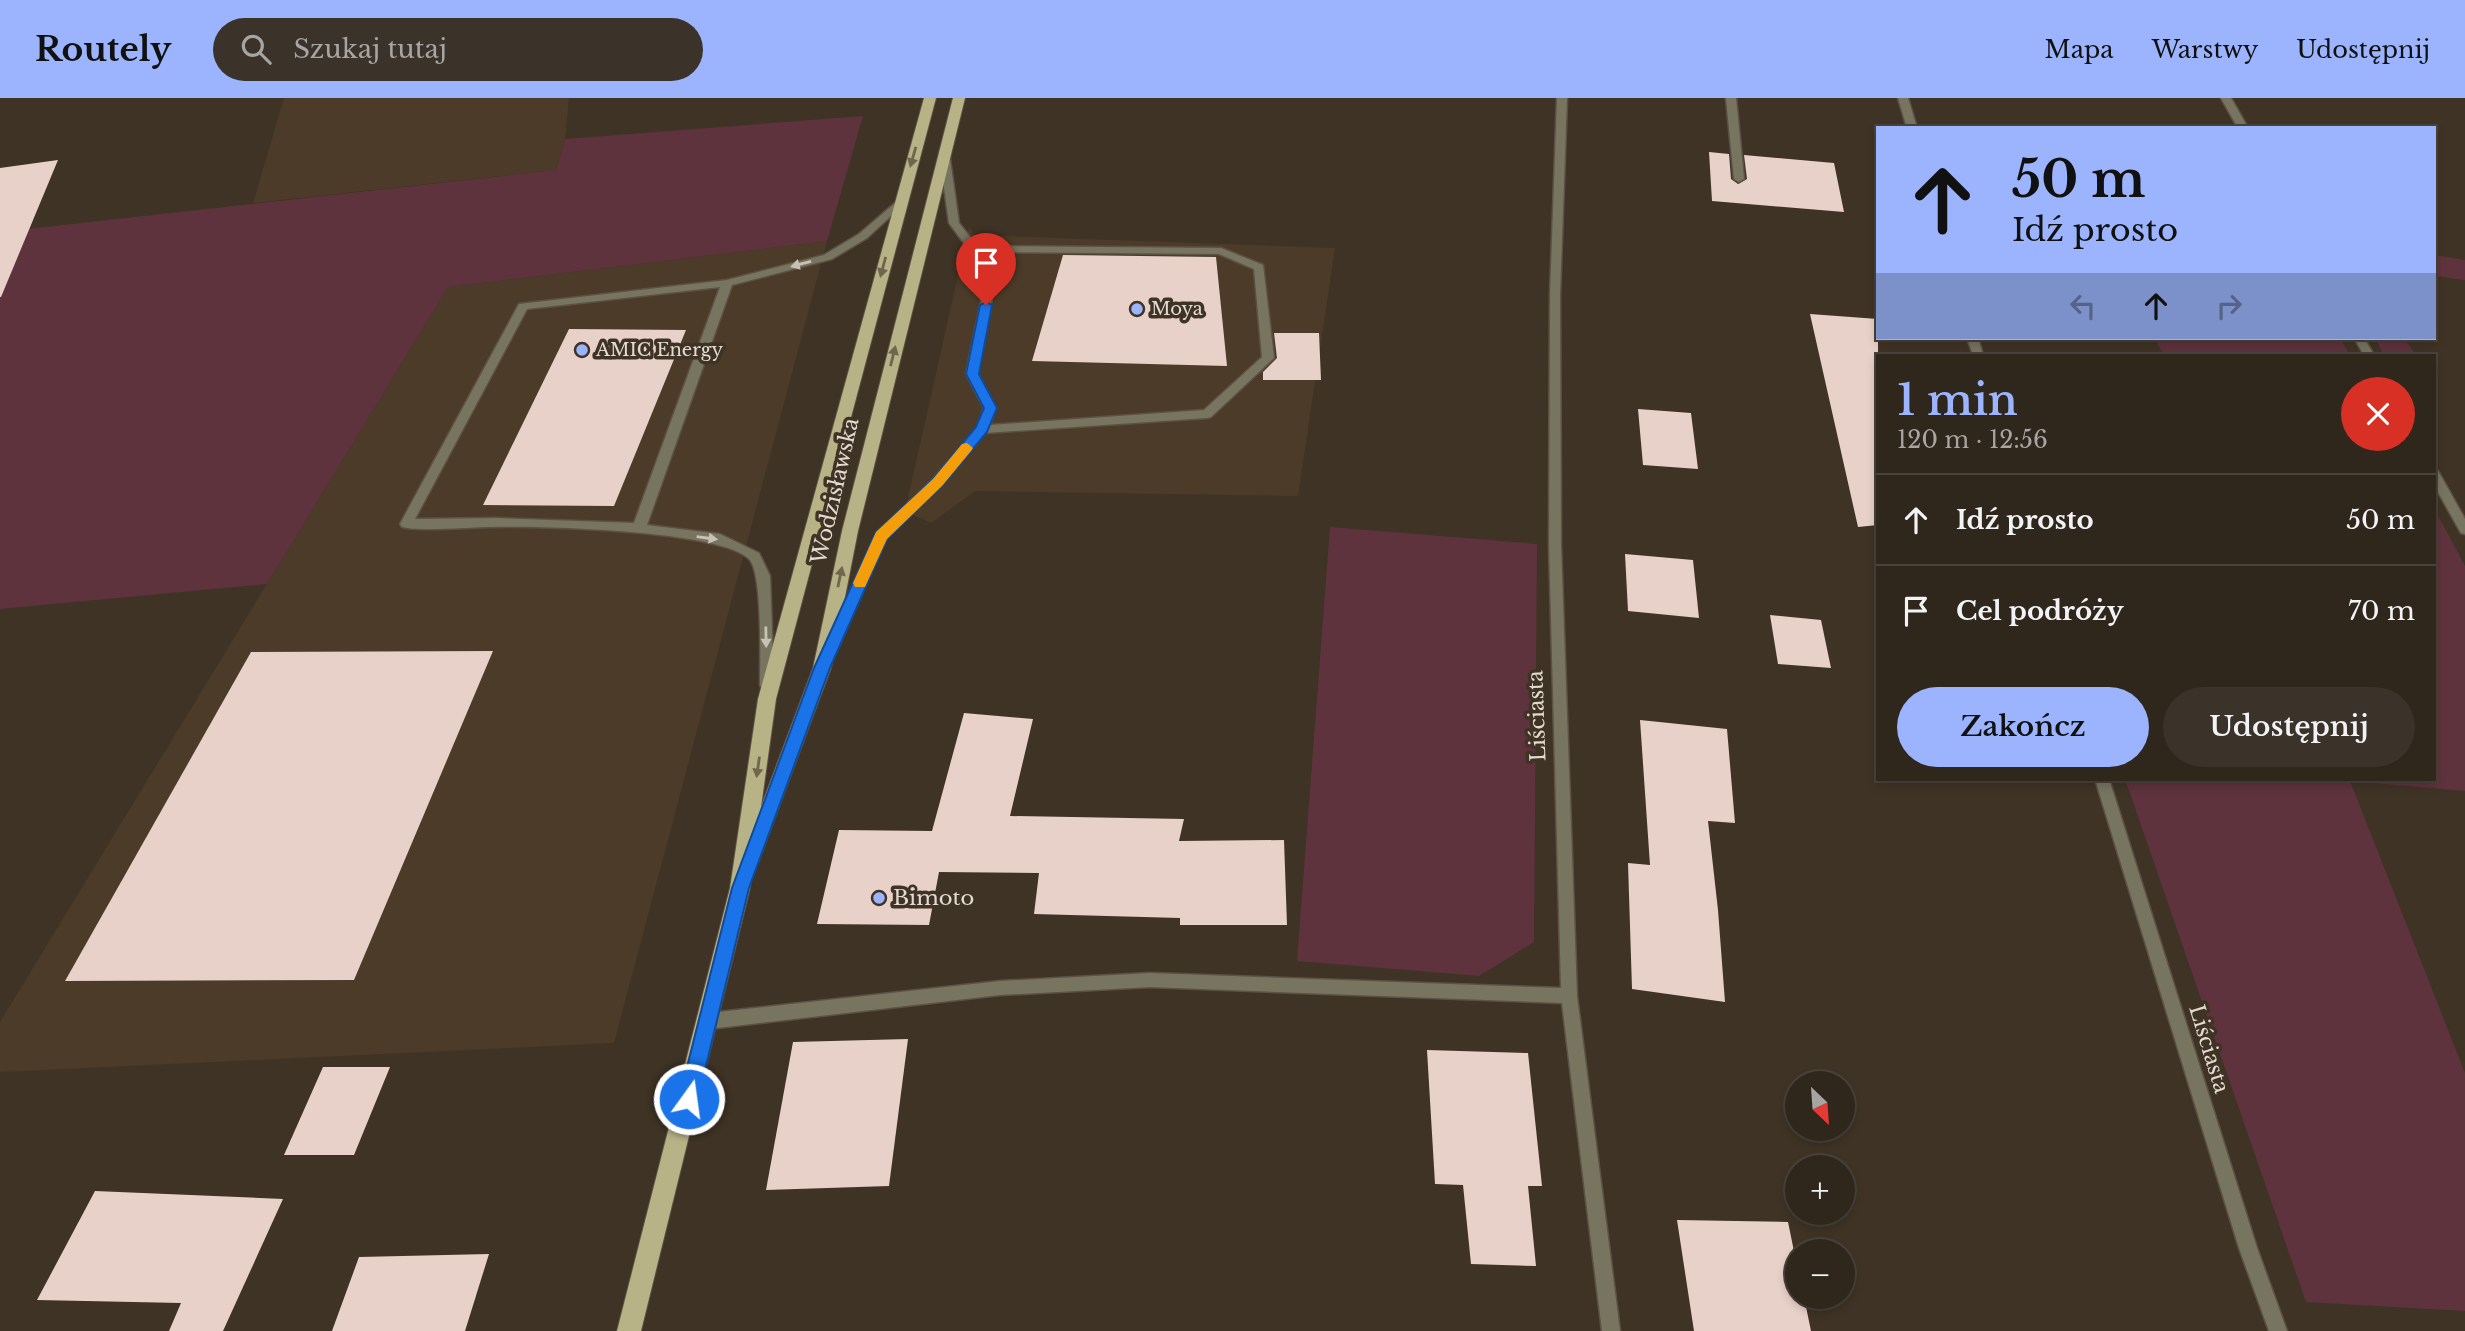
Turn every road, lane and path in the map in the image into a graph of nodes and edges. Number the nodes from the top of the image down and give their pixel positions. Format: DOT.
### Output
graph roads {
  1 [pos="930,98"];
  2 [pos="959,98"];
  3 [pos="1562,98"];
  4 [pos="1731,98"];
  5 [pos="1903,98"];
  6 [pos="2226,98"];
  7 [pos="1911,126"];
  8 [pos="2242,126"];
  9 [pos="944,151"];
  10 [pos="1739,178"];
  11 [pos="901,201"];
  12 [pos="974,249"];
  13 [pos="727,283"];
  14 [pos="982,429"];
  15 [pos="2436,478"];
  16 [pos="639,528"];
  17 [pos="2465,530"];
  18 [pos="822,668"];
  19 [pos="767,699"];
  20 [pos="2103,781"];
  21 [pos="740,888"];
  22 [pos="1569,996"];
  23 [pos="709,1021"];
  24 [pos="629,1331"];
  25 [pos="1611,1331"];
  26 [pos="2278,1331"];
  1 -- 11 [label="main road, Wodzisławska, one-way"];
  2 -- 9 [label="main road, Wodzisławska"];
  3 -- 22 [label="street, Liściasta"];
  4 -- 10 [label="street"];
  5 -- 7 [label="street"];
  6 -- 8 [label="street"];
  9 -- 12 [label="street"];
  18 -- 9 [label="main road, Wodzisławska, one-way"];
  11 -- 13 [label="street, one-way"];
  11 -- 19 [label="main road, Wodzisławska, one-way"];
  12 -- 14 [label="street"];
  12 -- 14 [label="street"];
  13 -- 16 [label="street"];
  13 -- 16 [label="street"];
  14 -- 18 [label="street"];
  15 -- 17 [label="street"];
  16 -- 19 [label="street, one-way"];
  18 -- 21 [label="main road, Wodzisławska"];
  19 -- 21 [label="main road, Wodzisławska, one-way"];
  20 -- 26 [label="street, Liściasta"];
  21 -- 23 [label="main road, Wodzisławska"];
  22 -- 23 [label="street"];
  22 -- 25 [label="street, Liściasta"];
  23 -- 24 [label="main road, Wodzisławska"];
}
